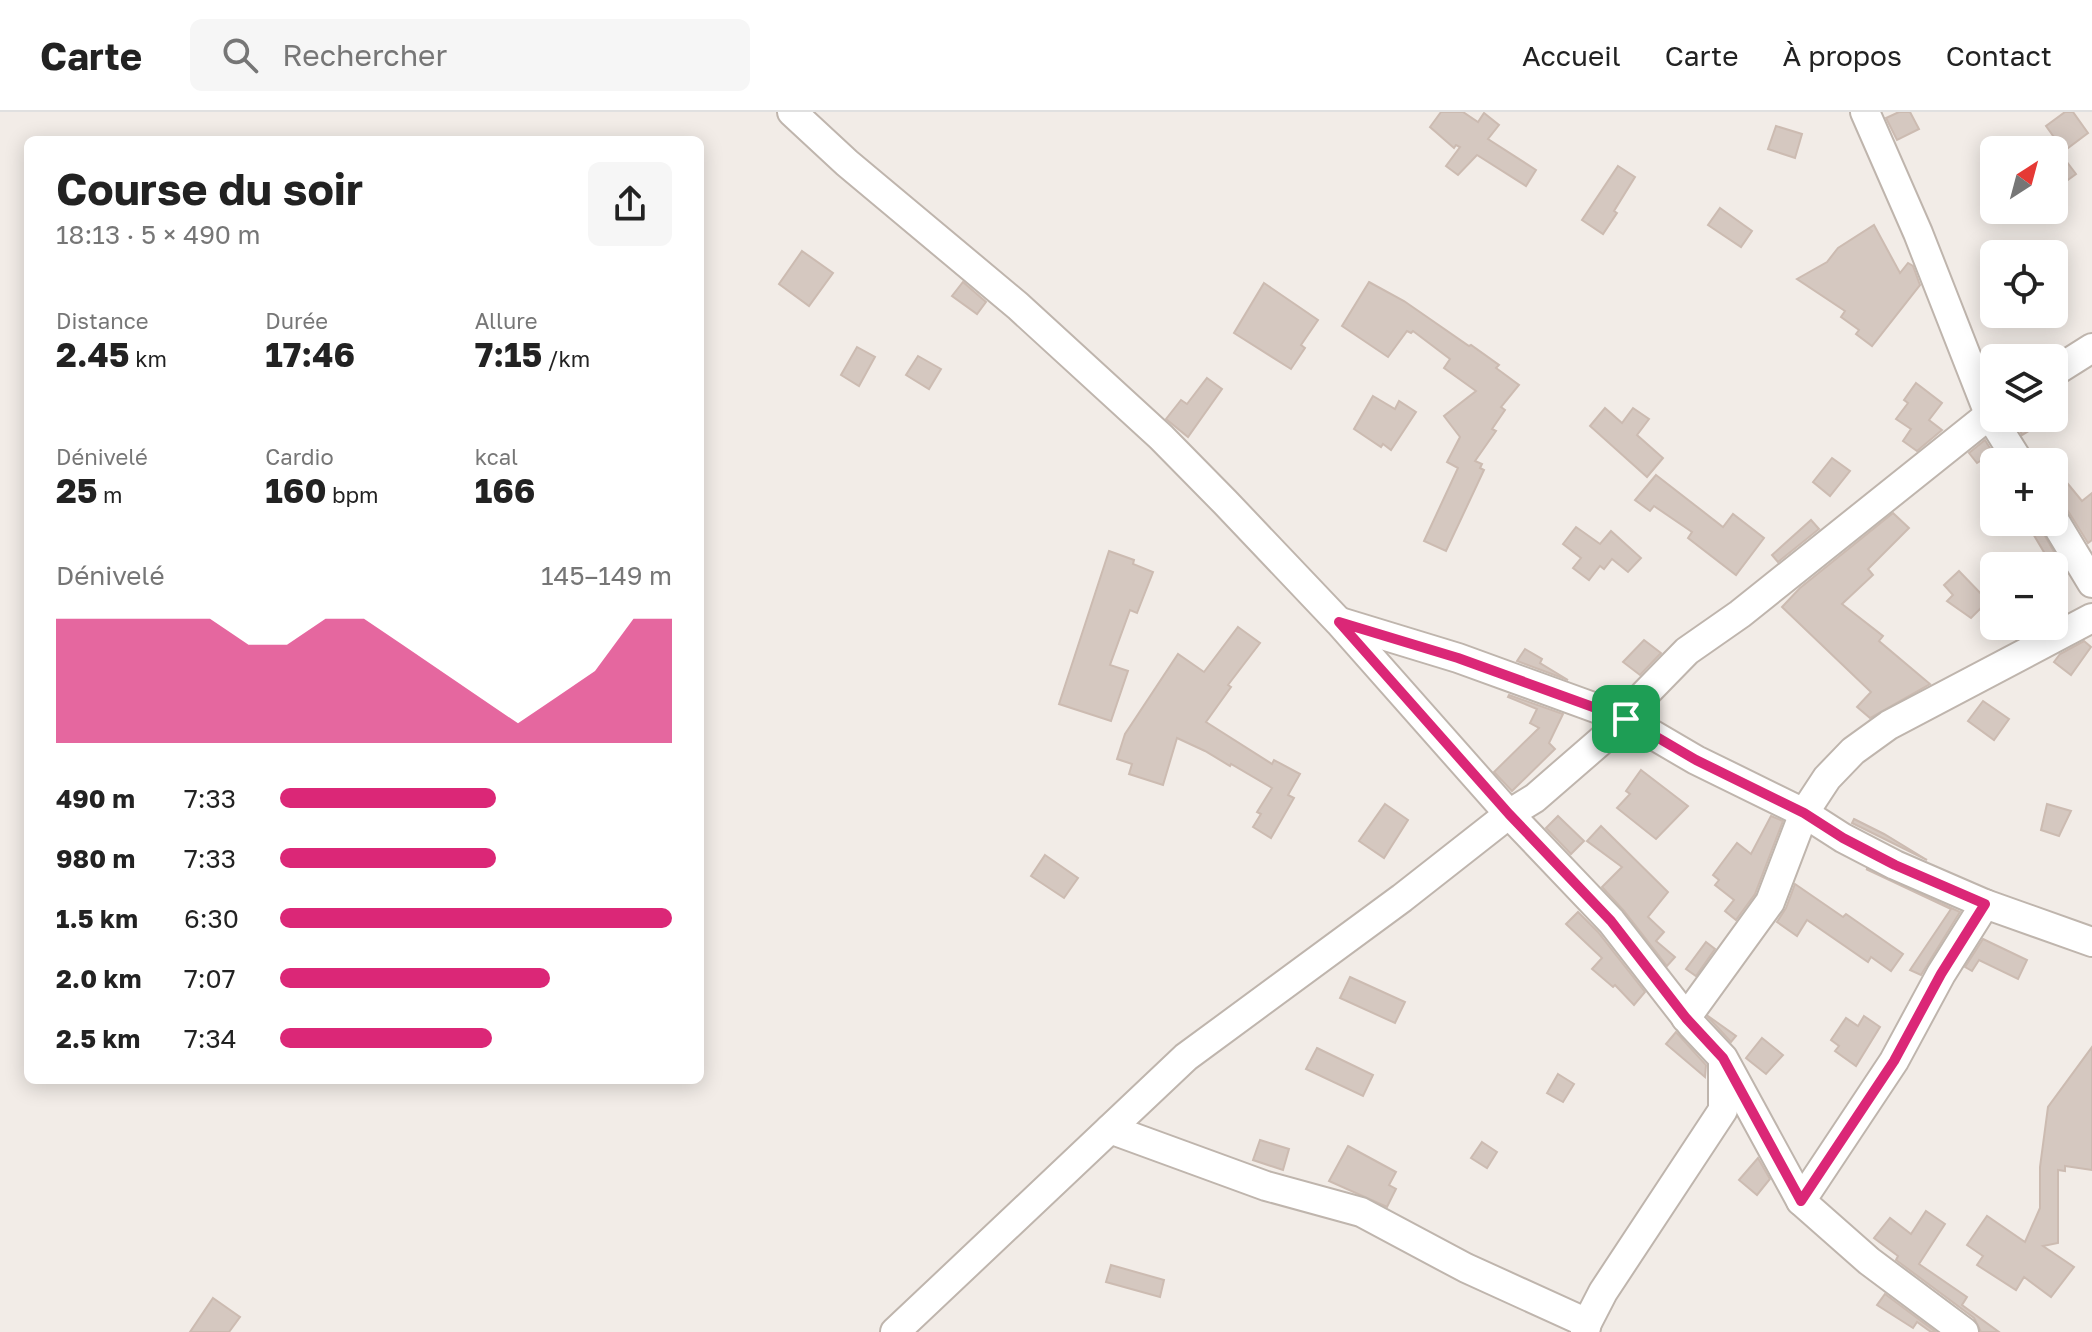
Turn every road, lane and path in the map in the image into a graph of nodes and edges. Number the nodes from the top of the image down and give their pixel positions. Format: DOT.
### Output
graph roads {
  1 [pos="792,112"];
  2 [pos="1865,112"];
  3 [pos="2092,348"];
  4 [pos="2068,363"];
  5 [pos="1980,383"];
  6 [pos="1980,422"];
  7 [pos="2064,536"];
  8 [pos="2092,583"];
  9 [pos="2092,618"];
  10 [pos="1339,622"];
  11 [pos="1626,719"];
  12 [pos="1804,813"];
  13 [pos="1509,814"];
  14 [pos="1985,904"];
  15 [pos="2092,942"];
  16 [pos="1686,1018"];
  17 [pos="1723,1058"];
  18 [pos="1110,1129"];
  19 [pos="1801,1201"];
  20 [pos="1586,1328"];
  21 [pos="895,1332"];
  22 [pos="1964,1332"];
  1 -- 10 [label="street"];
  2 -- 5 [label="street"];
  3 -- 4 [label="street"];
  6 -- 11 [label="street"];
  7 -- 8 [label="street"];
  9 -- 12 [label="street"];
  10 -- 11 [label="street"];
  10 -- 13 [label="street"];
  11 -- 12 [label="street"];
  11 -- 13 [label="street"];
  12 -- 14 [label="street"];
  12 -- 16 [label="street"];
  13 -- 16 [label="street"];
  13 -- 18 [label="street"];
  14 -- 15 [label="street"];
  14 -- 19 [label="street"];
  16 -- 17 [label="street"];
  17 -- 19 [label="street"];
  17 -- 20 [label="street"];
  18 -- 20 [label="street"];
  18 -- 21 [label="street"];
  19 -- 22 [label="street"];
}
